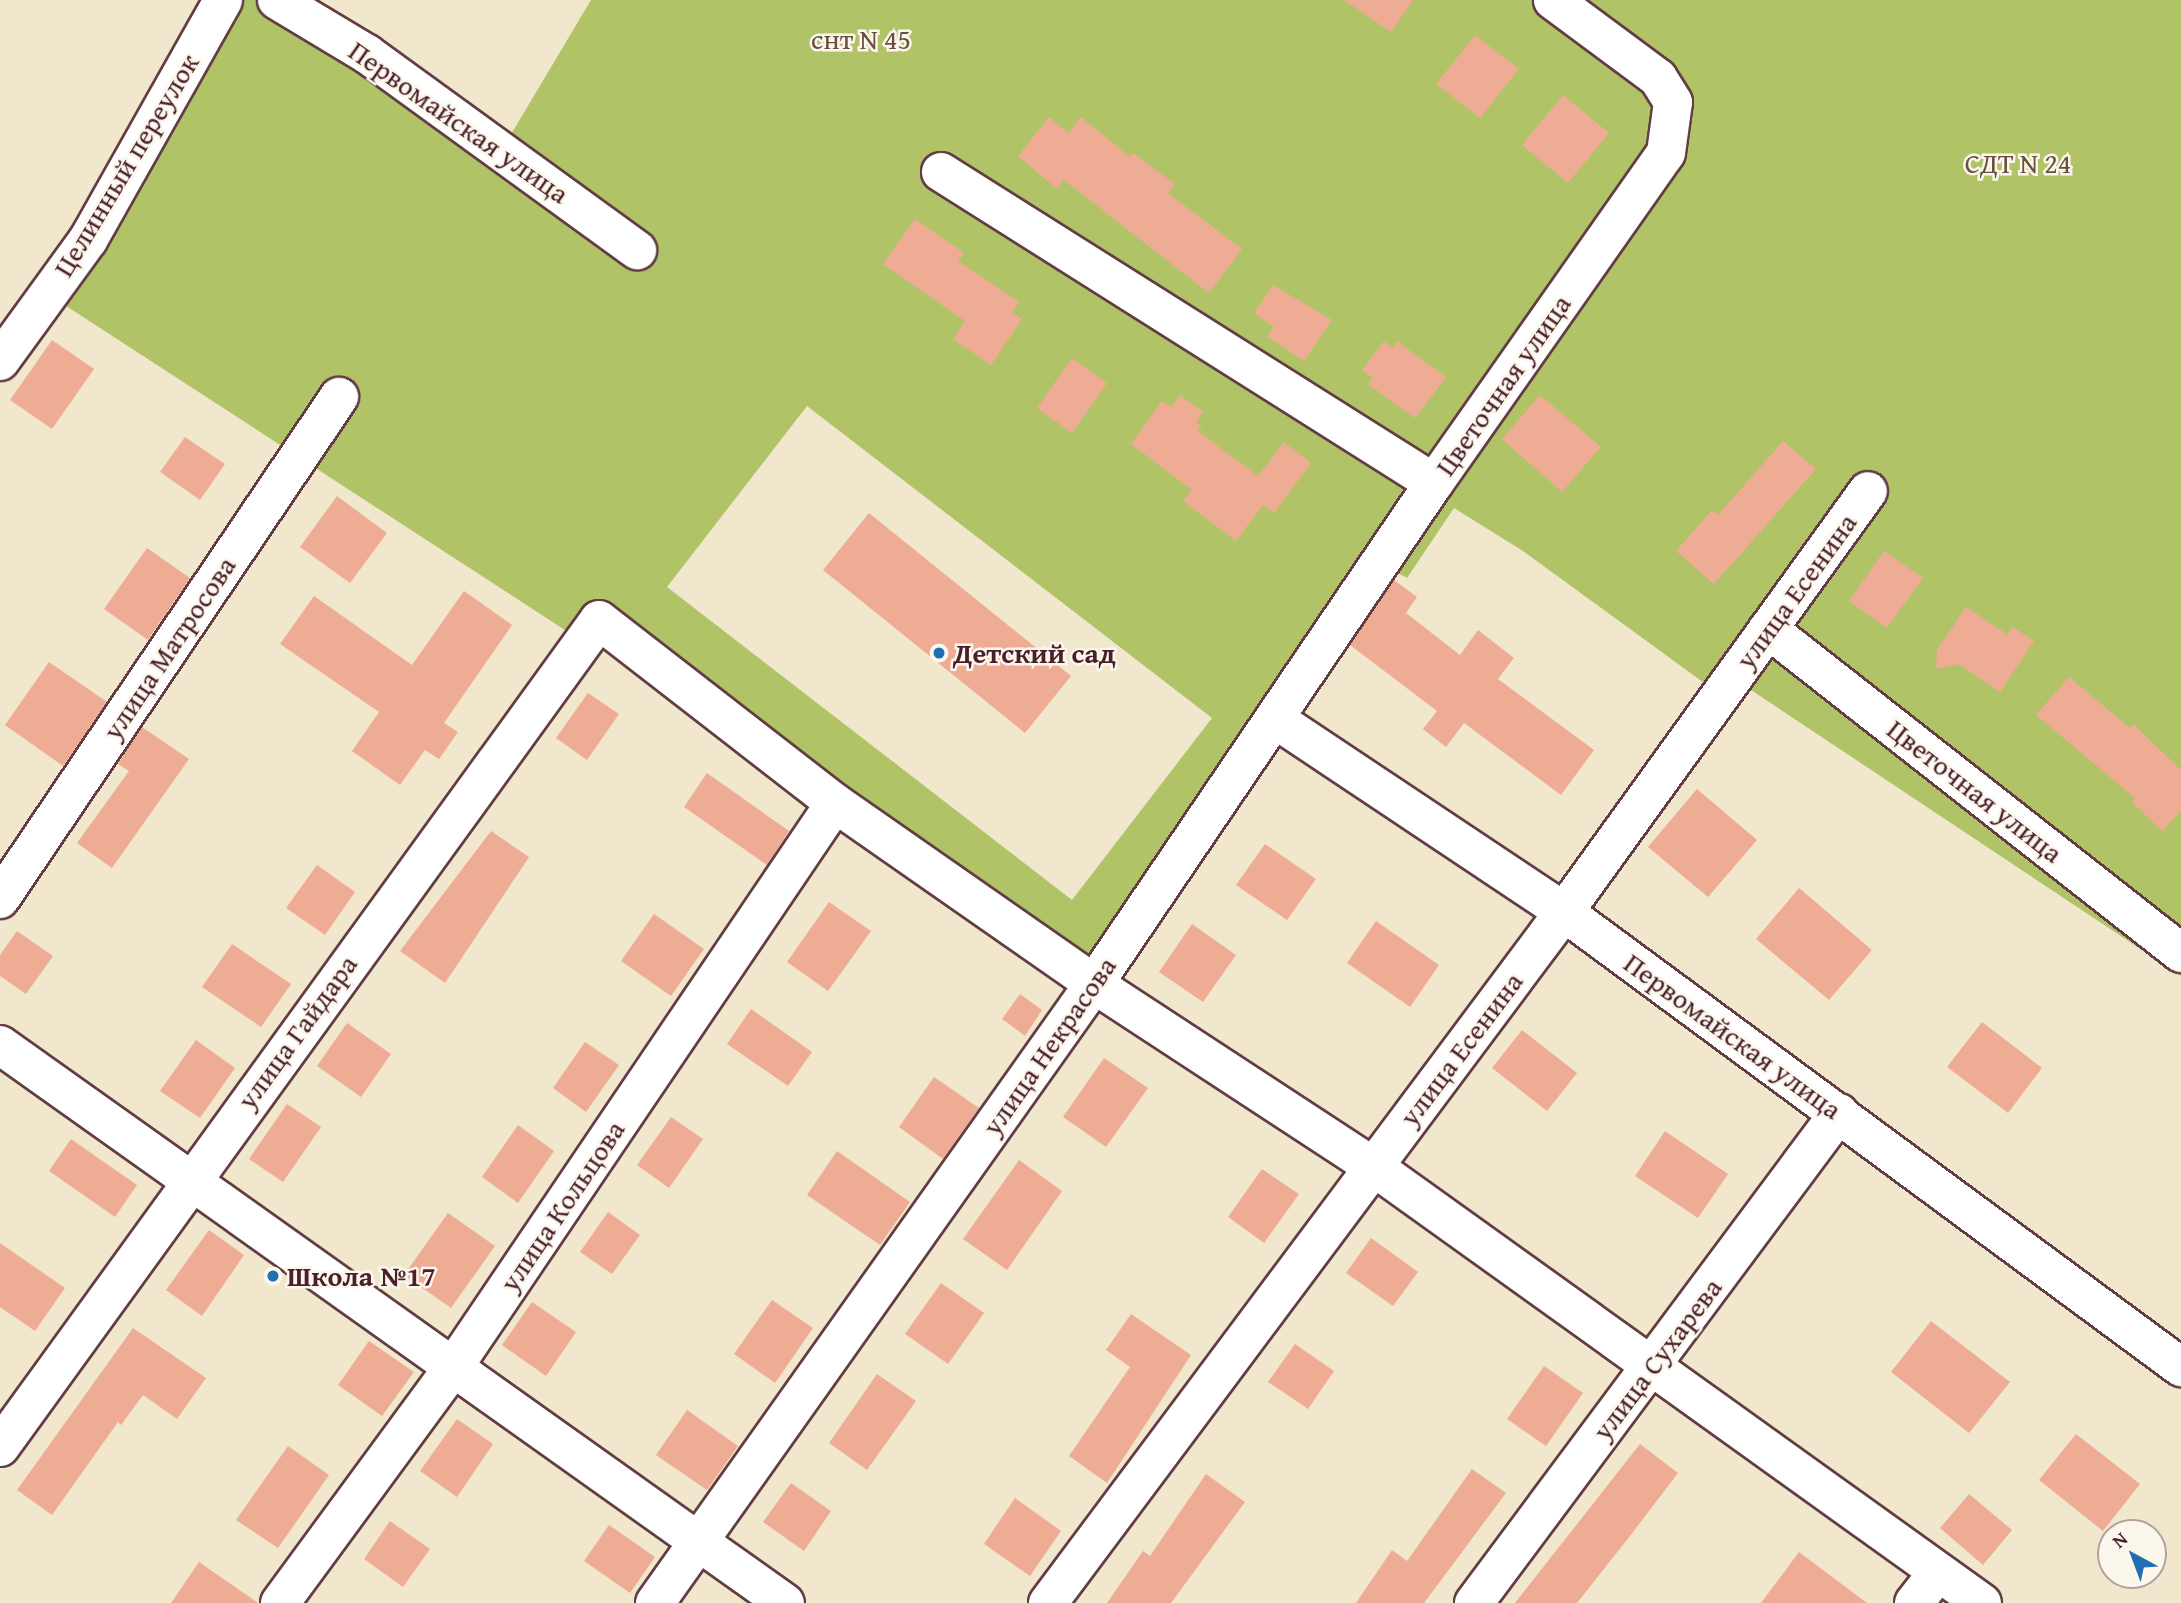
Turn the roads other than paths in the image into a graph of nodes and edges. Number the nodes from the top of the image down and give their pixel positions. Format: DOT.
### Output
graph roads {
  1 [pos="223,0"];
  2 [pos="277,0"];
  3 [pos="1553,0"];
  4 [pos="941,172"];
  5 [pos="637,250"];
  6 [pos="0,361"];
  7 [pos="339,397"];
  8 [pos="1434,484"];
  9 [pos="1868,491"];
  10 [pos="1768,629"];
  11 [pos="1275,719"];
  12 [pos="835,803"];
  13 [pos="0,899"];
  14 [pos="1564,912"];
  15 [pos="2181,953"];
  16 [pos="1094,984"];
  17 [pos="0,1045"];
  18 [pos="1839,1113"];
  19 [pos="1374,1167"];
  20 [pos="190,1179"];
  21 [pos="2181,1367"];
  22 [pos="452,1369"];
  23 [pos="1650,1369"];
  24 [pos="0,1447"];
  25 [pos="699,1541"];
  26 [pos="1937,1574"];
  27 [pos="280,1603"];
  28 [pos="655,1603"];
  29 [pos="785,1603"];
  30 [pos="1048,1603"];
  31 [pos="1474,1603"];
  32 [pos="1914,1603"];
  33 [pos="1982,1603"];
  1 -- 6 [label="street, Целинный переулок"];
  2 -- 5 [label="street, Первомайская улица"];
  3 -- 8 [label="street, Цветочная улица"];
  4 -- 8 [label="street, Цветочная улица"];
  7 -- 13 [label="street, улица Матросова"];
  8 -- 11 [label="street, улица Некрасова"];
  9 -- 10 [label="street, улица Есенина"];
  10 -- 14 [label="street, улица Есенина"];
  10 -- 15 [label="street, Цветочная улица"];
  11 -- 14 [label="street, Первомайская улица"];
  11 -- 16 [label="street, улица Некрасова"];
  12 -- 16 [label="street"];
  12 -- 20 [label="street, улица Гайдара"];
  12 -- 22 [label="street, улица Кольцова"];
  14 -- 18 [label="street, Первомайская улица"];
  14 -- 19 [label="street, улица Есенина"];
  16 -- 19 [label="street"];
  16 -- 25 [label="street, улица Некрасова"];
  17 -- 20 [label="street"];
  18 -- 21 [label="street, Первомайская улица"];
  18 -- 23 [label="street, улица Сухарева"];
  19 -- 23 [label="street"];
  19 -- 30 [label="street, улица Есенина"];
  20 -- 22 [label="street"];
  20 -- 24 [label="street, улица Гайдара"];
  22 -- 25 [label="street"];
  22 -- 27 [label="street, улица Кольцова"];
  23 -- 26 [label="street"];
  23 -- 31 [label="street, улица Сухарева"];
  25 -- 28 [label="street, улица Некрасова"];
  25 -- 29 [label="street"];
  26 -- 32 [label="street"];
  26 -- 33 [label="street"];
}
